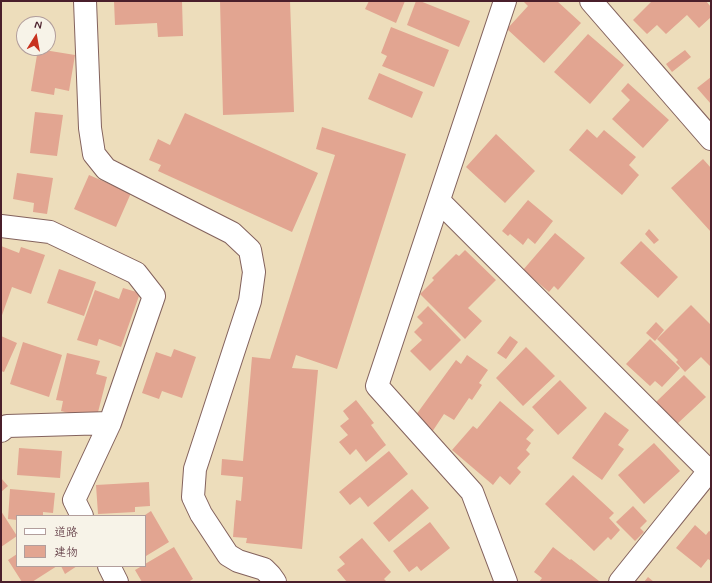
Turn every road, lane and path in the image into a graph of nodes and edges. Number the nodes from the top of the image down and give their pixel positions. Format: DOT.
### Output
graph roads {
  1 [pos="85,1"];
  2 [pos="505,1"];
  3 [pos="591,1"];
  4 [pos="711,139"];
  5 [pos="439,200"];
  6 [pos="1,226"];
  7 [pos="110,423"];
  8 [pos="3,427"];
  9 [pos="710,469"];
  10 [pos="82,515"];
  11 [pos="110,567"];
  12 [pos="117,582"];
  13 [pos="275,582"];
  14 [pos="506,582"];
  15 [pos="620,582"];
  1 -- 13 [label="street"];
  2 -- 5 [label="street"];
  3 -- 4 [label="street"];
  5 -- 9 [label="street"];
  5 -- 14 [label="street"];
  6 -- 7 [label="street"];
  7 -- 8 [label="street"];
  7 -- 10 [label="street"];
  9 -- 15 [label="street"];
  11 -- 12 [label="street"];
}
